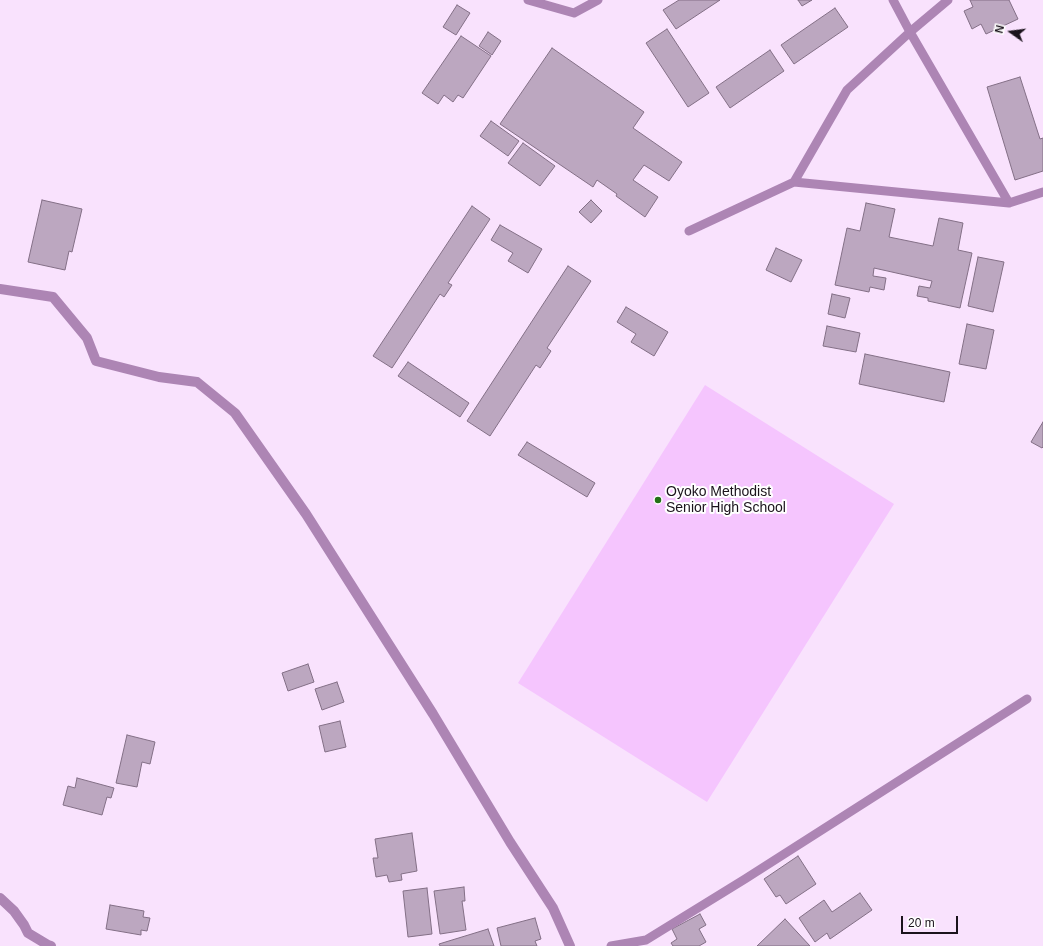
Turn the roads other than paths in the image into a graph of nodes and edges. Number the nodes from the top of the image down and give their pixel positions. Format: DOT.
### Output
graph roads {
  1 [pos="528,0"];
  2 [pos="598,0"];
  3 [pos="893,0"];
  4 [pos="948,0"];
  5 [pos="910,32"];
  6 [pos="794,182"];
  7 [pos="1043,192"];
  8 [pos="1009,203"];
  9 [pos="689,231"];
  10 [pos="0,289"];
  11 [pos="1027,699"];
  12 [pos="0,898"];
  13 [pos="52,946"];
  14 [pos="570,946"];
  15 [pos="611,946"];
  1 -- 2 [label="lane"];
  3 -- 5 [label="lane"];
  4 -- 5 [label="lane"];
  5 -- 6 [label="lane"];
  5 -- 8 [label="lane"];
  6 -- 8 [label="lane"];
  6 -- 9 [label="lane"];
  7 -- 8 [label="lane"];
  10 -- 14 [label="street"];
  11 -- 15 [label="lane"];
  12 -- 13 [label="street"];
}
